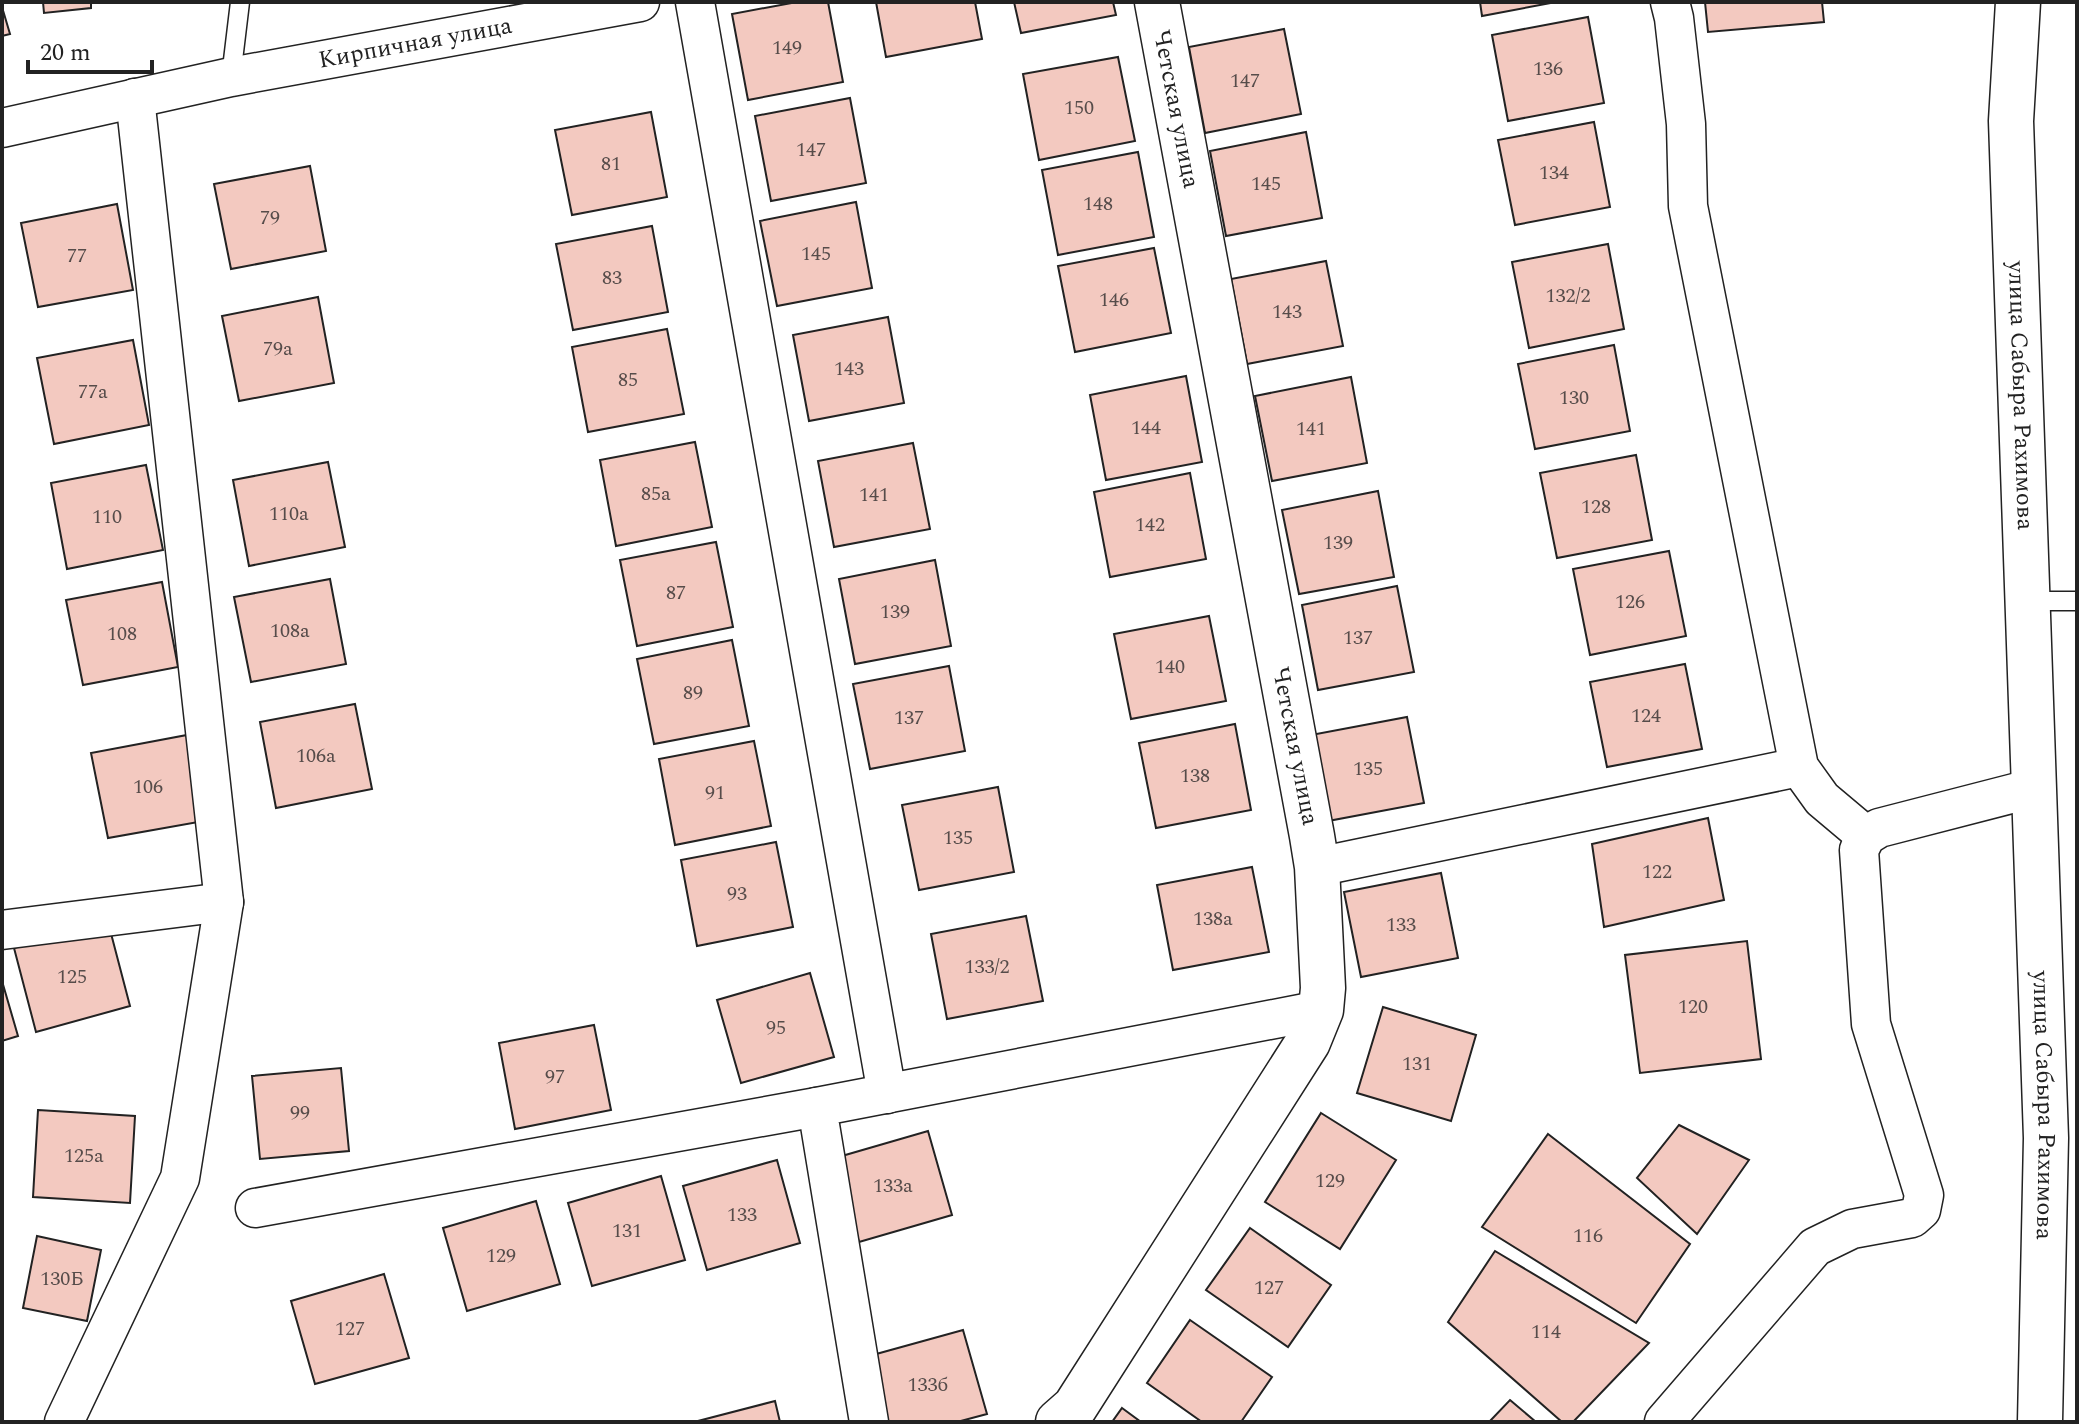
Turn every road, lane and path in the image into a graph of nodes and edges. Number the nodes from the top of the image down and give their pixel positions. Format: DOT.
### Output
graph roads {
  1 [pos="240,2"];
  2 [pos="640,2"];
  3 [pos="695,2"];
  4 [pos="1157,2"];
  5 [pos="1670,2"];
  6 [pos="2018,2"];
  7 [pos="231,77"];
  8 [pos="135,98"];
  9 [pos="2,128"];
  10 [pos="2028,601"];
  11 [pos="2077,601"];
  12 [pos="1799,767"];
  13 [pos="2034,788"];
  14 [pos="1866,836"];
  15 [pos="1317,867"];
  16 [pos="224,902"];
  17 [pos="2,930"];
  18 [pos="1321,1010"];
  19 [pos="887,1094"];
  20 [pos="817,1107"];
  21 [pos="255,1208"];
  22 [pos="64,1422"];
  23 [pos="869,1422"];
  24 [pos="1058,1422"];
  25 [pos="1664,1422"];
  26 [pos="2040,1422"];
  1 -- 7 [label="lane"];
  2 -- 7 [label="street, Кирпичная улица"];
  3 -- 19 [label="street"];
  4 -- 15 [label="street, Четская улица"];
  5 -- 12 [label="street"];
  6 -- 10 [label="street, улица Сабыра Рахимова"];
  7 -- 8 [label="street, Кирпичная улица"];
  8 -- 9 [label="street, Кирпичная улица"];
  8 -- 16 [label="street"];
  10 -- 11 [label="lane"];
  10 -- 13 [label="street, улица Сабыра Рахимова"];
  12 -- 14 [label="street"];
  12 -- 15 [label="street"];
  13 -- 14 [label="street"];
  13 -- 26 [label="street, улица Сабыра Рахимова"];
  14 -- 25 [label="street"];
  15 -- 18 [label="street, Четская улица"];
  16 -- 17 [label="street"];
  16 -- 22 [label="street"];
  18 -- 19 [label="street"];
  18 -- 24 [label="street, Четская улица"];
  19 -- 20 [label="street"];
  20 -- 21 [label="street"];
  20 -- 23 [label="street"];
}
